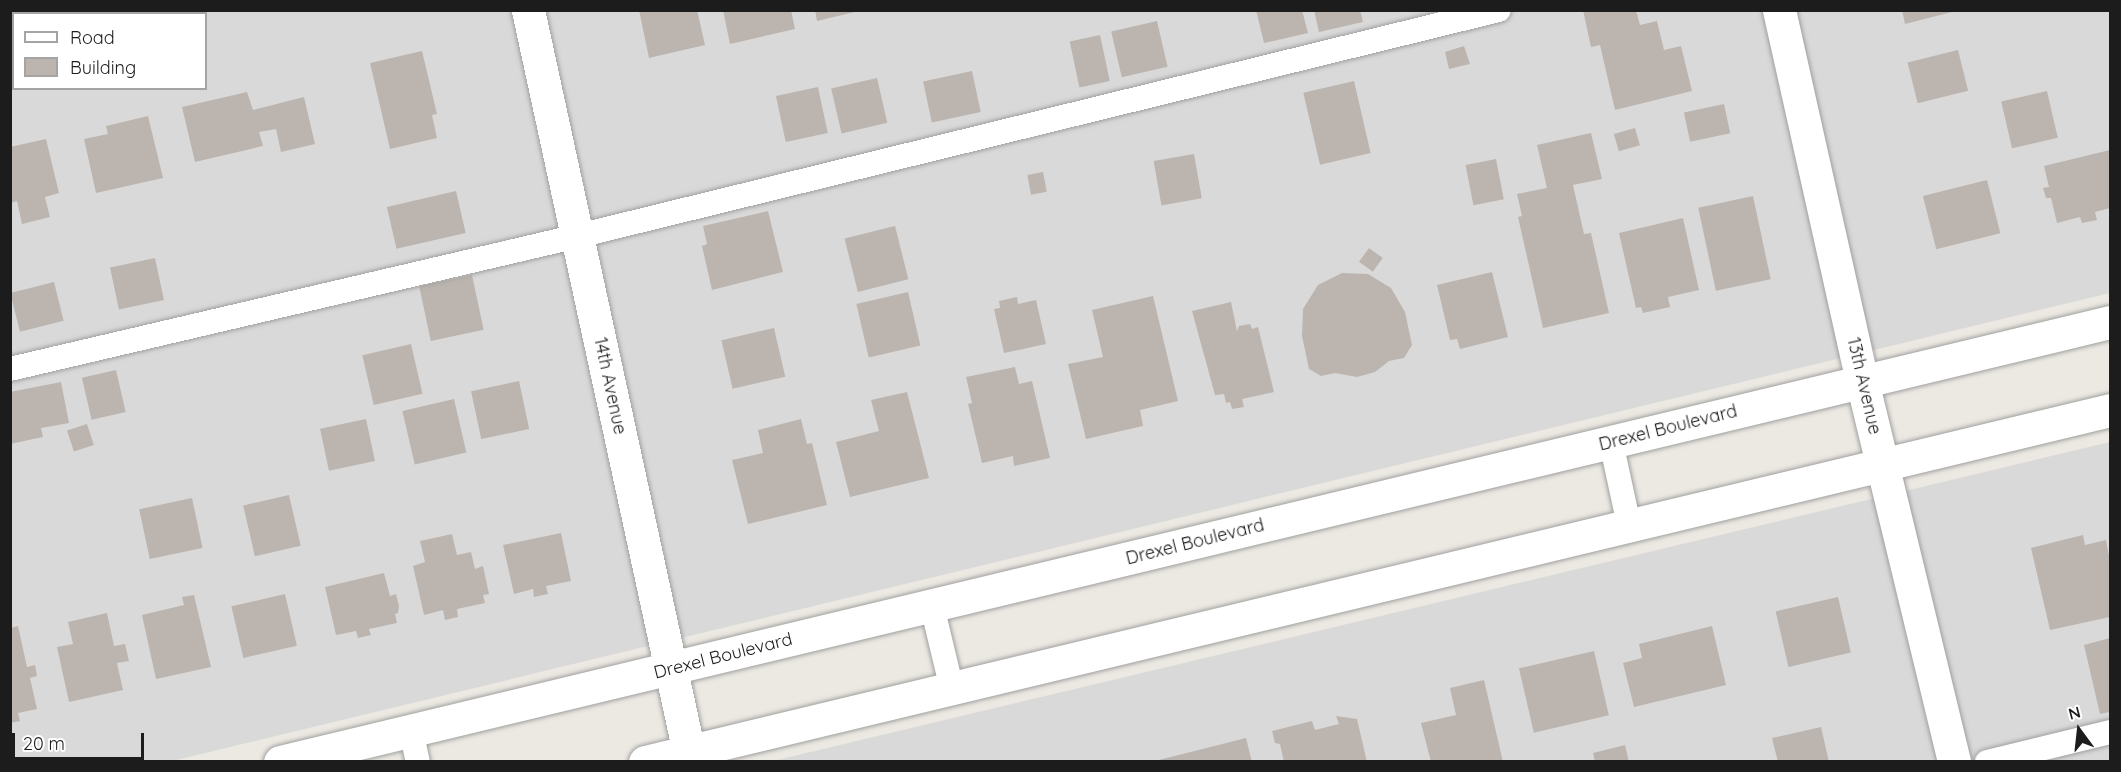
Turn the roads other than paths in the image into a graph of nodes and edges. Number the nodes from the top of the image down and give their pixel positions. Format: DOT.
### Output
graph roads {
  1 [pos="528,10"];
  2 [pos="1499,10"];
  3 [pos="1779,10"];
  4 [pos="578,236"];
  5 [pos="2110,322"];
  6 [pos="10,369"];
  7 [pos="1863,381"];
  8 [pos="2110,410"];
  9 [pos="1611,442"];
  10 [pos="1882,464"];
  11 [pos="1629,525"];
  12 [pos="932,606"];
  13 [pos="670,669"];
  14 [pos="952,689"];
  15 [pos="411,730"];
  16 [pos="2110,732"];
  17 [pos="690,756"];
  18 [pos="280,762"];
  19 [pos="418,762"];
  20 [pos="645,762"];
  21 [pos="1954,762"];
  22 [pos="1987,762"];
  1 -- 4 [label="street, 14th Avenue"];
  2 -- 4 [label="lane"];
  3 -- 7 [label="street, 13th Avenue"];
  4 -- 6 [label="lane"];
  4 -- 13 [label="street, 14th Avenue"];
  5 -- 7 [label="street, Drexel Boulevard"];
  7 -- 9 [label="street, Drexel Boulevard"];
  7 -- 10 [label="street, 13th Avenue"];
  8 -- 10 [label="street"];
  9 -- 11 [label="lane"];
  9 -- 12 [label="street, Drexel Boulevard"];
  10 -- 11 [label="street"];
  10 -- 21 [label="street, 13th Avenue"];
  11 -- 14 [label="street"];
  12 -- 13 [label="street, Drexel Boulevard"];
  12 -- 14 [label="lane"];
  13 -- 15 [label="street, Drexel Boulevard"];
  13 -- 17 [label="street, 14th Avenue"];
  14 -- 17 [label="street"];
  15 -- 18 [label="street, Drexel Boulevard"];
  15 -- 19 [label="lane"];
  16 -- 22 [label="lane"];
  17 -- 20 [label="street"];
}
